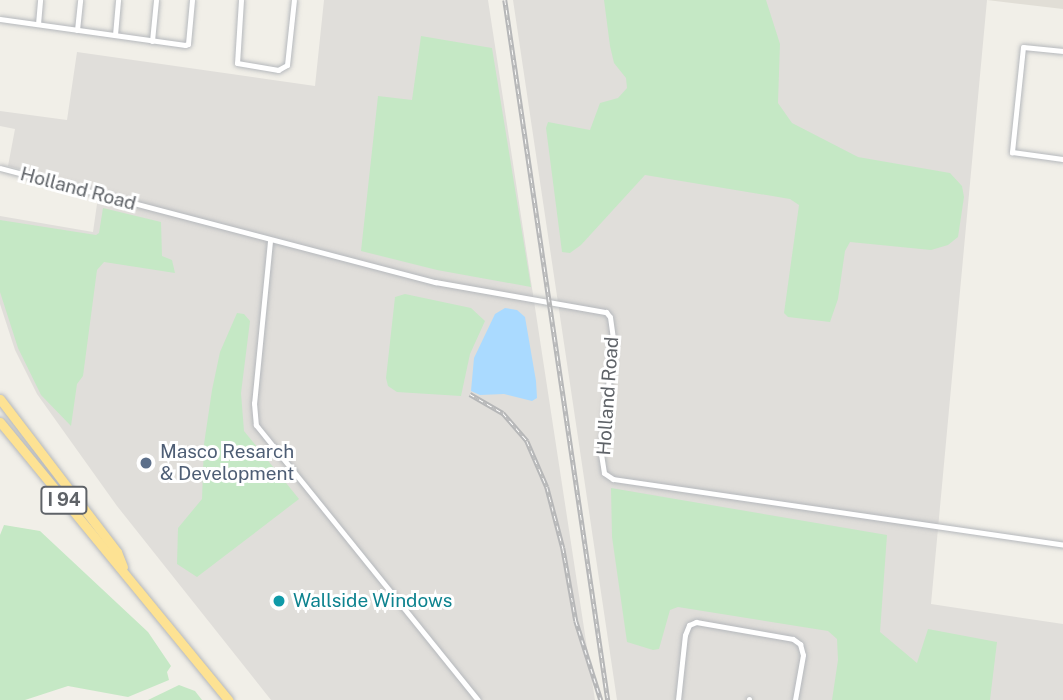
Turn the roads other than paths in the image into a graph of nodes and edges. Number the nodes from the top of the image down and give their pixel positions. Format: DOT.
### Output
graph roads {
  1 [pos="40,0"];
  2 [pos="80,0"];
  3 [pos="118,0"];
  4 [pos="156,0"];
  5 [pos="192,0"];
  6 [pos="241,0"];
  7 [pos="294,0"];
  8 [pos="0,19"];
  9 [pos="38,24"];
  10 [pos="77,30"];
  11 [pos="115,35"];
  12 [pos="152,41"];
  13 [pos="1063,51"];
  14 [pos="1063,159"];
  15 [pos="0,168"];
  16 [pos="270,241"];
  17 [pos="0,399"];
  18 [pos="0,422"];
  19 [pos="1063,545"];
  20 [pos="129,578"];
  21 [pos="228,700"];
  22 [pos="478,700"];
  23 [pos="678,700"];
  24 [pos="795,700"];
  1 -- 9 [label="street"];
  2 -- 10 [label="street"];
  3 -- 11 [label="street"];
  4 -- 12 [label="street"];
  5 -- 12 [label="street"];
  6 -- 7 [label="street"];
  8 -- 9 [label="street"];
  9 -- 10 [label="street"];
  10 -- 11 [label="street"];
  11 -- 12 [label="street"];
  13 -- 14 [label="street"];
  15 -- 16 [label="street, Holland Road"];
  16 -- 19 [label="street, Holland Road"];
  16 -- 22 [label="street"];
  17 -- 20 [label="highway"];
  18 -- 20 [label="highway, I 94"];
  20 -- 21 [label="highway, I 94"];
  23 -- 24 [label="street"];
}
